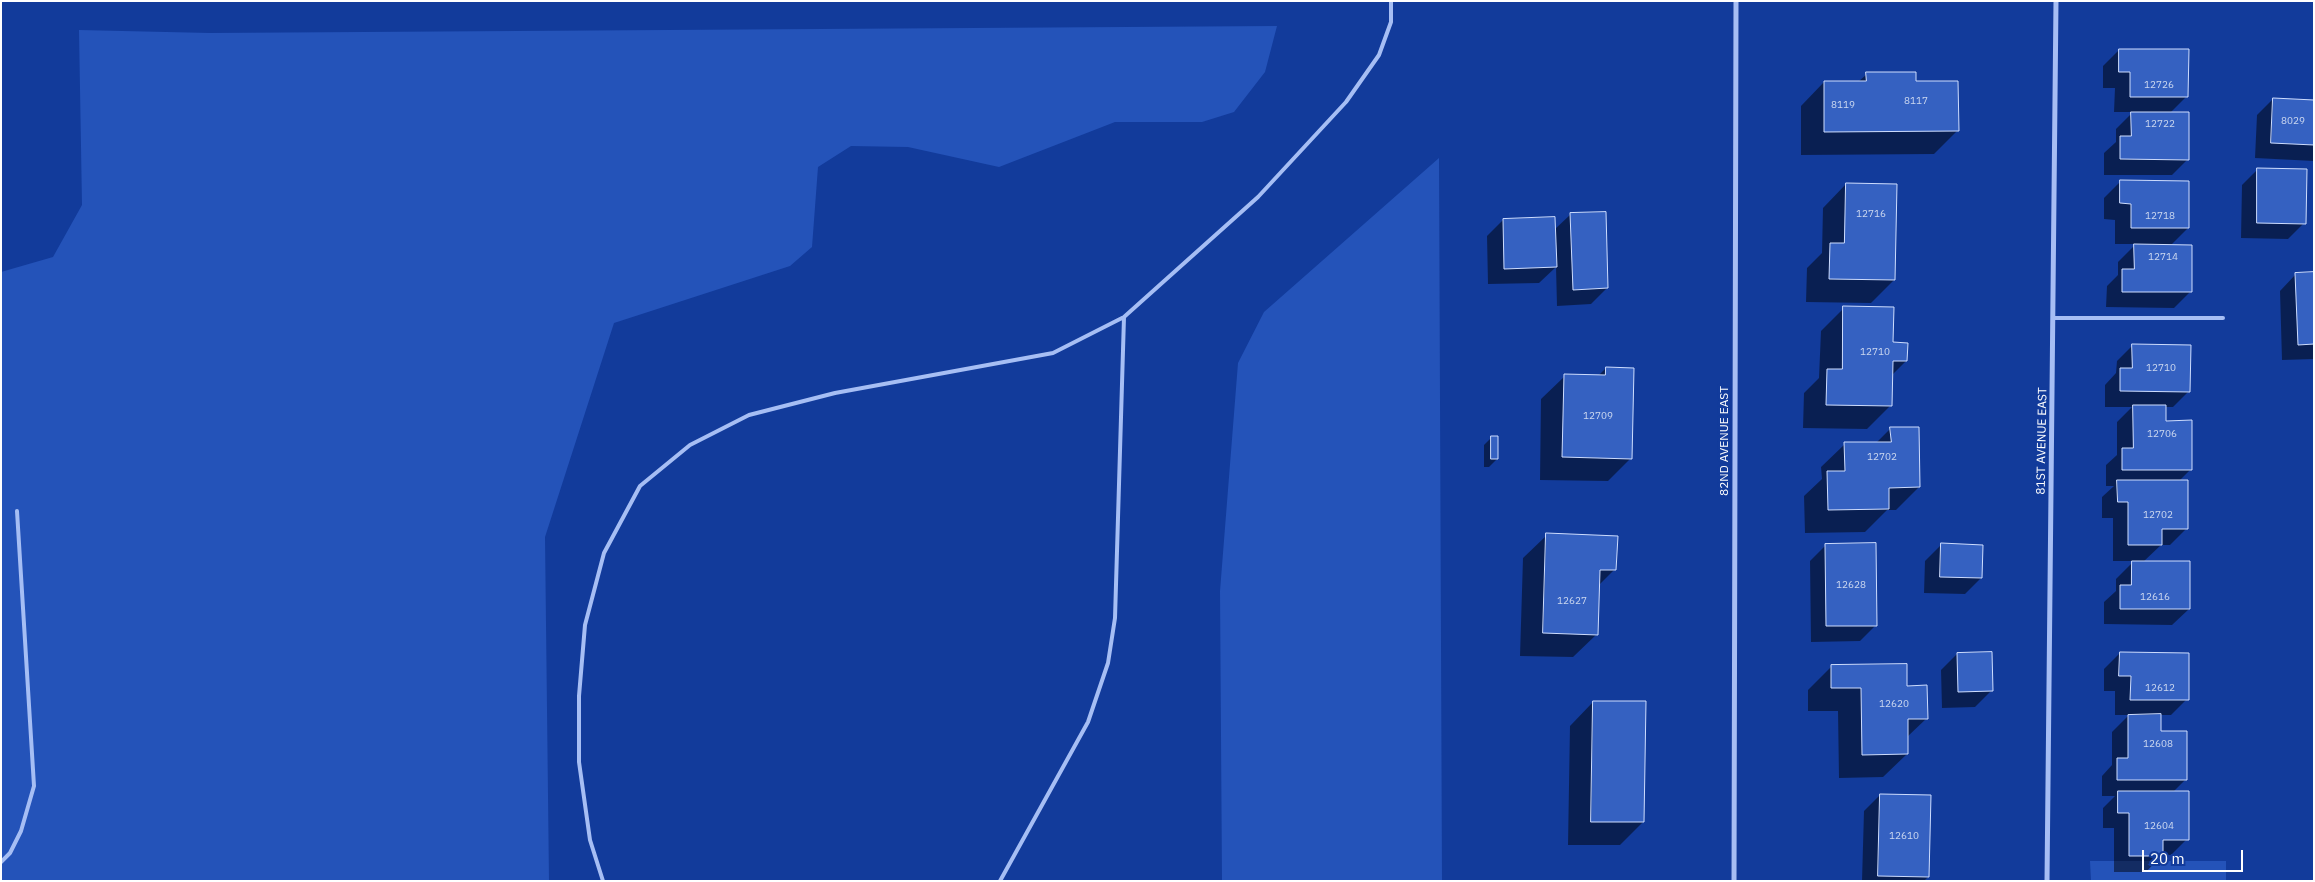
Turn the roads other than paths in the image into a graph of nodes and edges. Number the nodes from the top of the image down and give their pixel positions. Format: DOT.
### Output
graph roads {
  1 [pos="1391,1"];
  2 [pos="1736,1"];
  3 [pos="2056,1"];
  4 [pos="1124,317"];
  5 [pos="2053,318"];
  6 [pos="2223,318"];
  7 [pos="17,511"];
  8 [pos="1,862"];
  9 [pos="603,881"];
  10 [pos="1000,881"];
  11 [pos="1734,881"];
  12 [pos="2047,881"];
  1 -- 4 [label="lane"];
  2 -- 11 [label="street, 82ND AVENUE EAST"];
  3 -- 5 [label="street, 81ST AVENUE EAST"];
  4 -- 9 [label="lane"];
  4 -- 10 [label="lane"];
  5 -- 6 [label="lane"];
  5 -- 12 [label="street, 81ST AVENUE EAST"];
  7 -- 8 [label="lane"];
}
